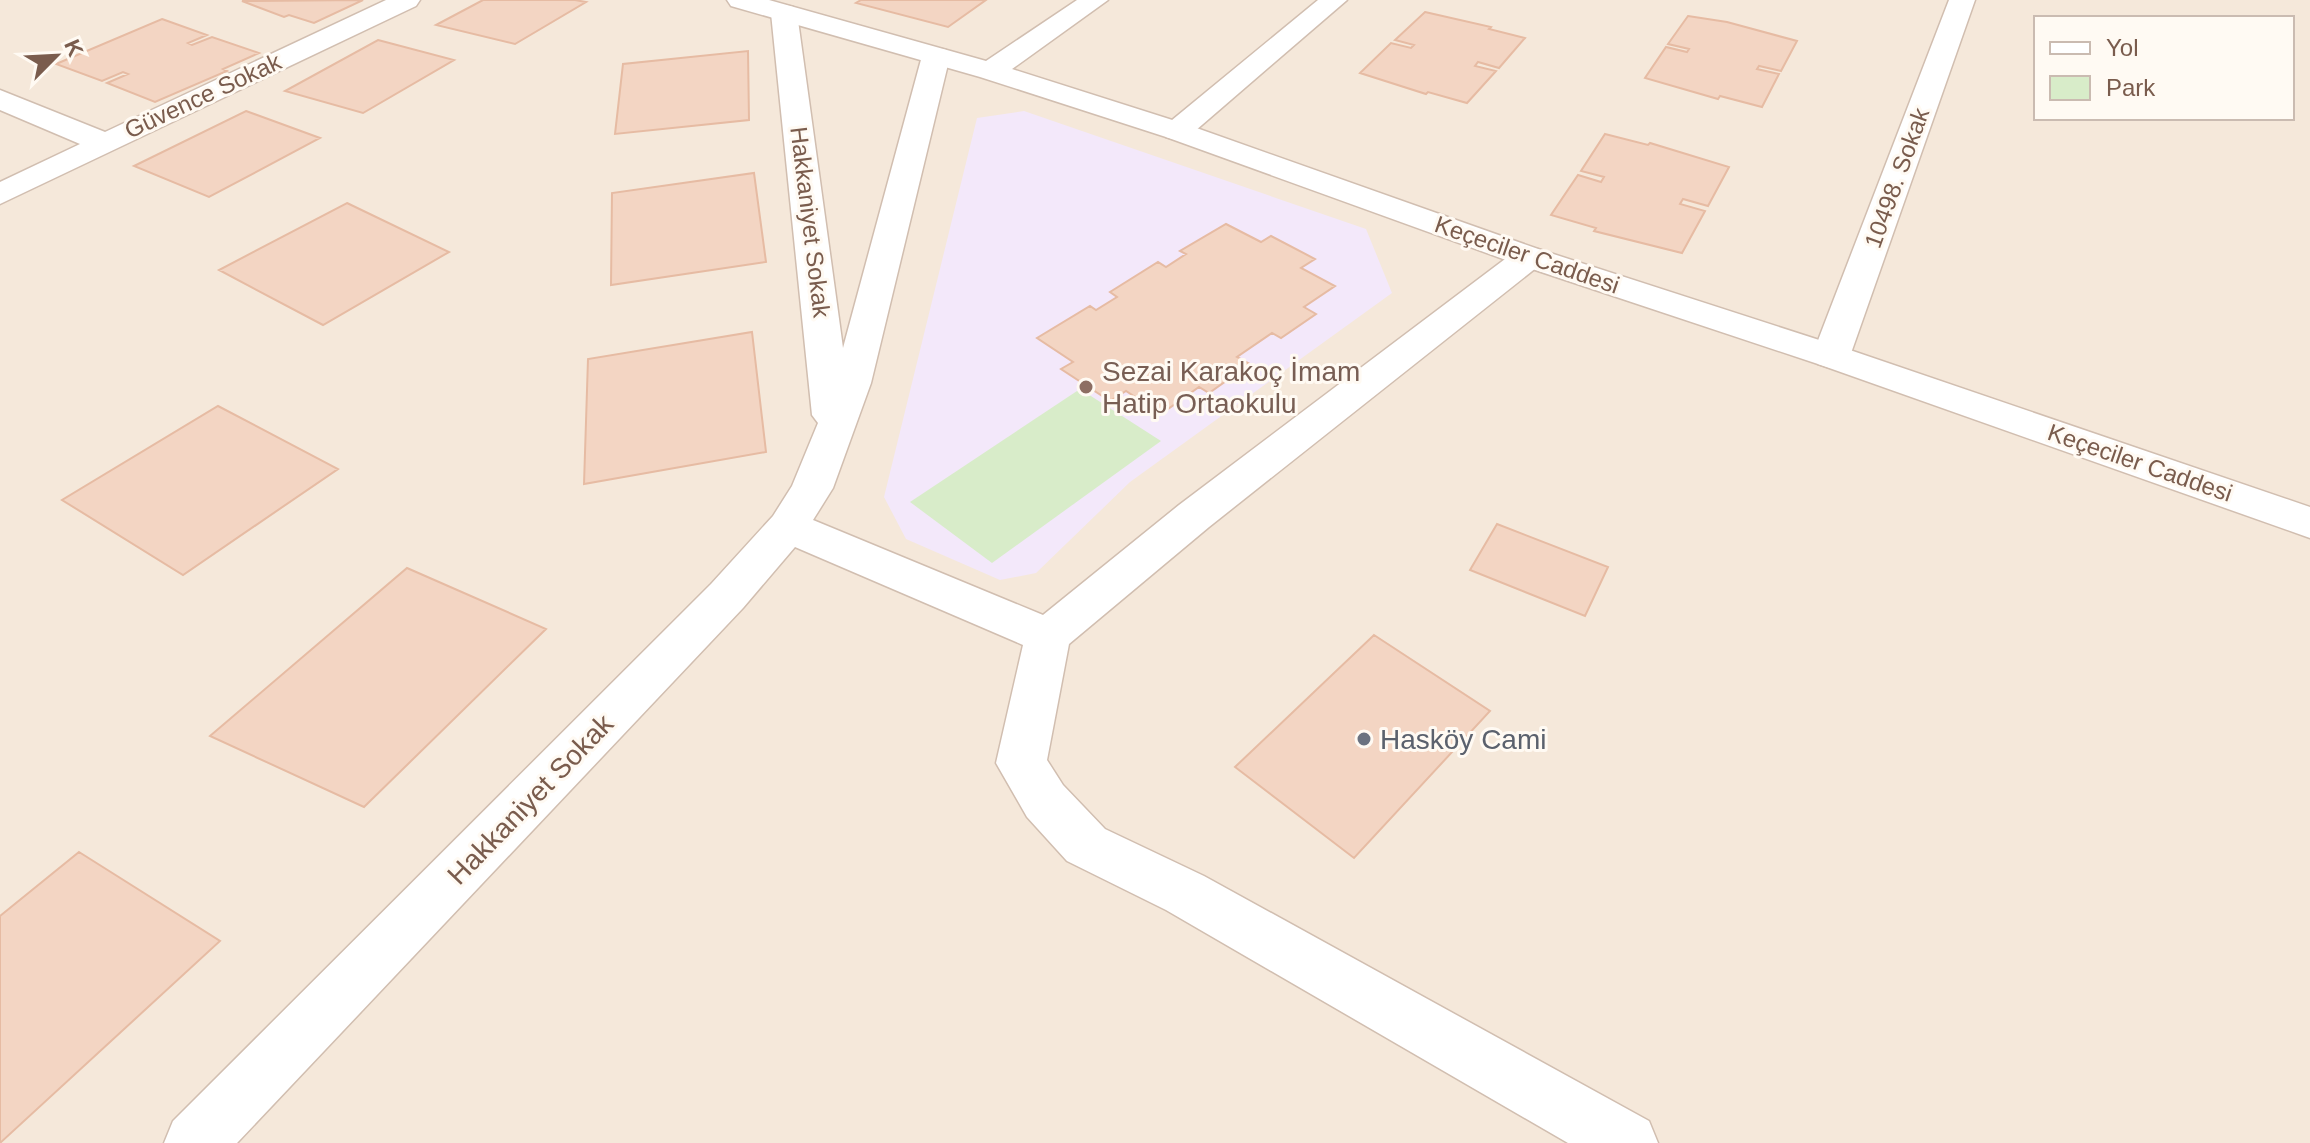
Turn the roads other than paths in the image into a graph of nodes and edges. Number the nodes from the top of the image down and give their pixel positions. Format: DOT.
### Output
graph roads {
  1 [pos="407,0"];
  2 [pos="740,0"];
  3 [pos="1095,0"];
  4 [pos="1334,0"];
  5 [pos="1962,0"];
  6 [pos="784,13"];
  7 [pos="936,56"];
  8 [pos="990,71"];
  9 [pos="0,99"];
  10 [pos="1177,131"];
  11 [pos="104,143"];
  12 [pos="0,194"];
  13 [pos="1529,257"];
  14 [pos="1831,356"];
  15 [pos="834,433"];
  16 [pos="2310,523"];
  17 [pos="788,527"];
  18 [pos="1048,636"];
  19 [pos="195,1143"];
  20 [pos="1627,1143"];
  1 -- 11 [label="street, Güvence Sokak"];
  2 -- 6 [label="street, Keçeciler Caddesi"];
  3 -- 8 [label="street"];
  4 -- 10 [label="street"];
  5 -- 14 [label="street, 10498. Sokak"];
  6 -- 7 [label="street, Keçeciler Caddesi"];
  6 -- 15 [label="street, Hakkaniyet Sokak"];
  7 -- 8 [label="street, Keçeciler Caddesi"];
  7 -- 15 [label="street, Hakkaniyet Sokak"];
  8 -- 10 [label="street, Keçeciler Caddesi"];
  9 -- 11 [label="street"];
  10 -- 13 [label="street, Keçeciler Caddesi"];
  11 -- 12 [label="street, Güvence Sokak"];
  13 -- 14 [label="street, Keçeciler Caddesi"];
  13 -- 18 [label="street"];
  14 -- 16 [label="street, Keçeciler Caddesi"];
  15 -- 17 [label="street, Hakkaniyet Sokak"];
  17 -- 18 [label="street"];
  17 -- 19 [label="street, Hakkaniyet Sokak"];
  18 -- 20 [label="street"];
}
